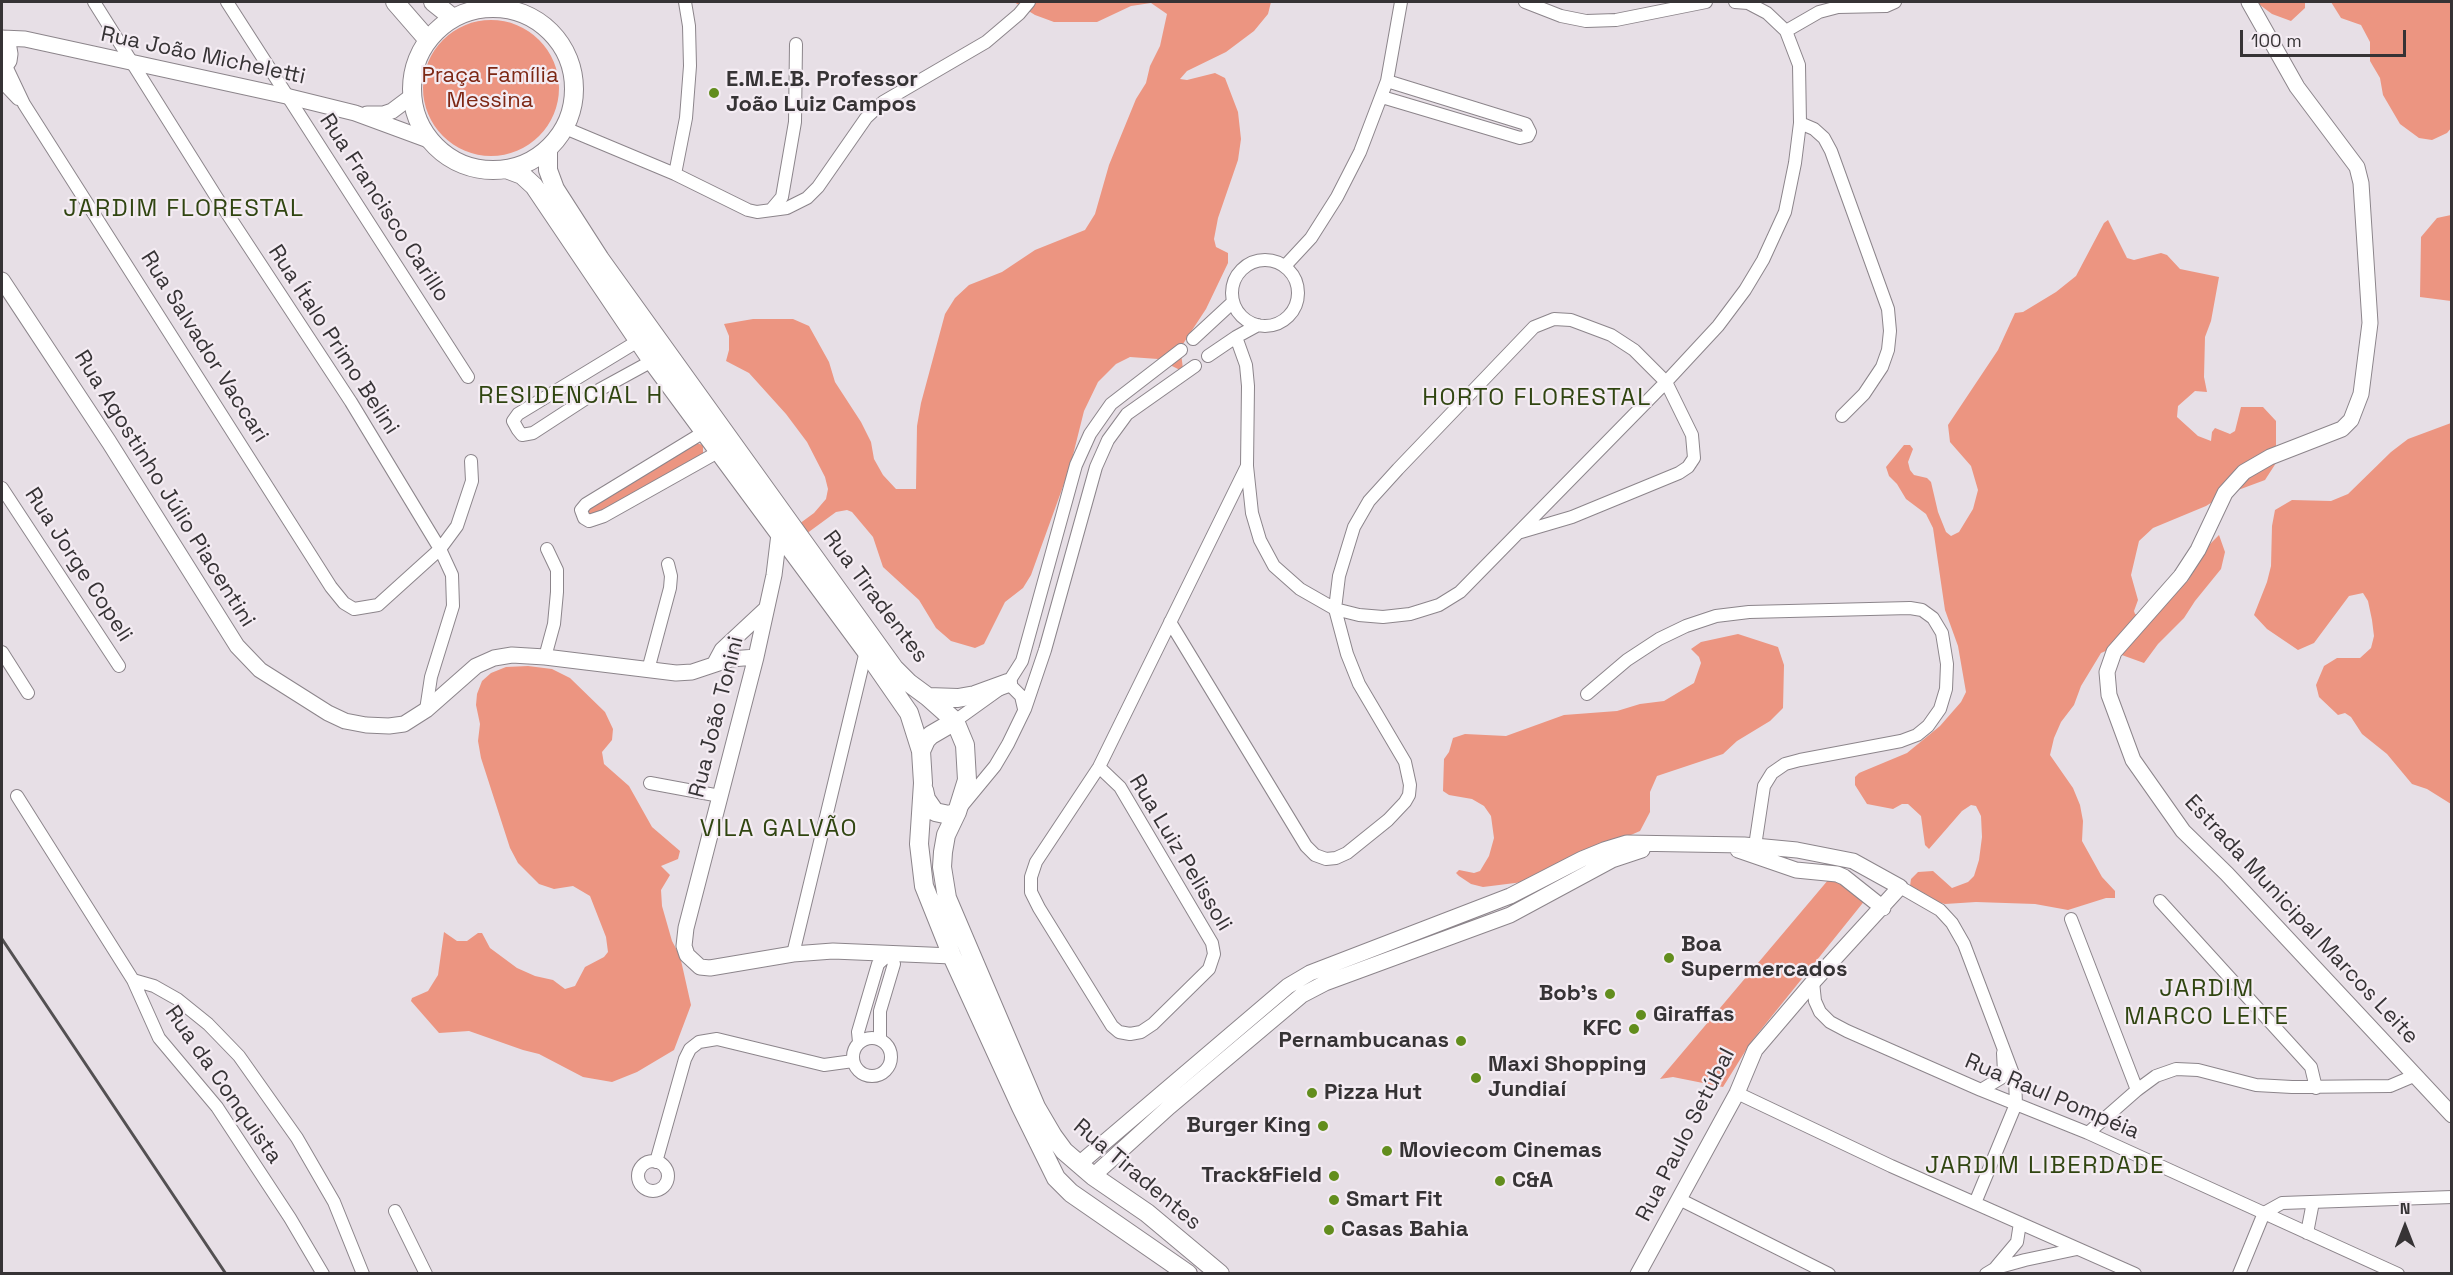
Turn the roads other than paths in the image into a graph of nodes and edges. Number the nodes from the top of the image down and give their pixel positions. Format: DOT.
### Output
graph roads {
  1 [pos="94,2"];
  2 [pos="227,2"];
  3 [pos="395,2"];
  4 [pos="433,2"];
  5 [pos="685,2"];
  6 [pos="1029,2"];
  7 [pos="1401,2"];
  8 [pos="1525,2"];
  9 [pos="1706,2"];
  10 [pos="1735,2"];
  11 [pos="1895,2"];
  12 [pos="2249,2"];
  13 [pos="1681,4"];
  14 [pos="453,18"];
  15 [pos="1786,31"];
  16 [pos="2,38"];
  17 [pos="428,40"];
  18 [pos="41,43"];
  19 [pos="796,44"];
  20 [pos="133,63"];
  21 [pos="6,66"];
  22 [pos="1388,81"];
  23 [pos="2,82"];
  24 [pos="286,96"];
  25 [pos="412,96"];
  26 [pos="1382,97"];
  27 [pos="24,104"];
  28 [pos="355,113"];
  29 [pos="1800,123"];
  30 [pos="565,128"];
  31 [pos="430,141"];
  32 [pos="548,150"];
  33 [pos="506,169"];
  34 [pos="675,174"];
  35 [pos="771,210"];
  36 [pos="1285,266"];
  37 [pos="2,280"];
  38 [pos="1233,302"];
  39 [pos="1258,325"];
  40 [pos="1236,337"];
  41 [pos="1193,339"];
  42 [pos="638,341"];
  43 [pos="1181,350"];
  44 [pos="1208,356"];
  45 [pos="652,361"];
  46 [pos="1195,366"];
  47 [pos="468,377"];
  48 [pos="1666,382"];
  49 [pos="1842,416"];
  50 [pos="704,432"];
  51 [pos="718,452"];
  52 [pos="471,460"];
  53 [pos="1247,466"];
  54 [pos="2,488"];
  55 [pos="1521,532"];
  56 [pos="779,534"];
  57 [pos="440,549"];
  58 [pos="547,549"];
  59 [pos="668,564"];
  60 [pos="801,564"];
  61 [pos="774,575"];
  62 [pos="766,609"];
  63 [pos="1335,609"];
  64 [pos="1170,622"];
  65 [pos="866,651"];
  66 [pos="2,652"];
  67 [pos="545,657"];
  68 [pos="756,657"];
  69 [pos="716,663"];
  70 [pos="118,666"];
  71 [pos="648,670"];
  72 [pos="1008,683"];
  73 [pos="28,693"];
  74 [pos="1587,694"];
  75 [pos="928,697"];
  76 [pos="426,710"];
  77 [pos="1025,710"];
  78 [pos="955,721"];
  79 [pos="921,751"];
  80 [pos="1100,767"];
  81 [pos="650,783"];
  82 [pos="923,783"];
  83 [pos="17,796"];
  84 [pos="720,796"];
  85 [pos="957,812"];
  86 [pos="1659,845"];
  87 [pos="1727,846"];
  88 [pos="1755,846"];
  89 [pos="1835,856"];
  90 [pos="1589,872"];
  91 [pos="1816,873"];
  92 [pos="1544,878"];
  93 [pos="1900,887"];
  94 [pos="2160,901"];
  95 [pos="1883,908"];
  96 [pos="2071,919"];
  97 [pos="1432,926"];
  98 [pos="1463,933"];
  99 [pos="890,953"];
  100 [pos="793,954"];
  101 [pos="952,956"];
  102 [pos="1330,964"];
  103 [pos="133,980"];
  104 [pos="1813,982"];
  105 [pos="1302,995"];
  106 [pos="2001,1037"];
  107 [pos="880,1039"];
  108 [pos="859,1042"];
  109 [pos="853,1061"];
  110 [pos="2416,1075"];
  111 [pos="2316,1088"];
  112 [pos="1981,1090"];
  113 [pos="2137,1090"];
  114 [pos="1737,1093"];
  115 [pos="2016,1104"];
  116 [pos="2451,1115"];
  117 [pos="2088,1133"];
  118 [pos="657,1162"];
  119 [pos="1046,1162"];
  120 [pos="1076,1168"];
  121 [pos="1093,1176"];
  122 [pos="1071,1193"];
  123 [pos="2451,1197"];
  124 [pos="1679,1199"];
  125 [pos="2313,1202"];
  126 [pos="1975,1203"];
  127 [pos="395,1212"];
  128 [pos="1147,1213"];
  129 [pos="2264,1213"];
  130 [pos="1104,1215"];
  131 [pos="2020,1223"];
  132 [pos="2307,1233"];
  133 [pos="2079,1249"];
  134 [pos="1990,1271"];
  135 [pos="324,1274"];
  136 [pos="363,1274"];
  137 [pos="426,1274"];
  138 [pos="1188,1274"];
  139 [pos="1220,1274"];
  140 [pos="1638,1274"];
  141 [pos="1829,1274"];
  142 [pos="2135,1274"];
  143 [pos="2239,1274"];
  144 [pos="2398,1274"];
  1 -- 20 [label="street, Rua Ítalo Primo Belini"];
  2 -- 24 [label="street, Rua Francisco Carillo"];
  3 -- 17 [label="main road"];
  4 -- 14 [label="main road"];
  5 -- 34 [label="street"];
  6 -- 35 [label="street"];
  7 -- 22 [label="street"];
  8 -- 13 [label="street"];
  9 -- 13 [label="street"];
  10 -- 15 [label="street"];
  11 -- 15 [label="street"];
  12 -- 110 [label="street, Estrada Municipal Marcos Leite"];
  14 -- 17 [label="main road"];
  14 -- 30 [label="main road"];
  15 -- 29 [label="street"];
  16 -- 18 [label="street, Rua João Micheletti"];
  16 -- 21 [label="street"];
  17 -- 25 [label="main road"];
  18 -- 20 [label="street, Rua João Micheletti"];
  18 -- 21 [label="street"];
  19 -- 35 [label="street"];
  20 -- 24 [label="street, Rua João Micheletti"];
  20 -- 57 [label="street, Rua Ítalo Primo Belini"];
  21 -- 27 [label="street, Rua Salvador Vaccari"];
  22 -- 26 [label="street"];
  22 -- 26 [label="street"];
  23 -- 27 [label="street, Rua Salvador Vaccari"];
  24 -- 28 [label="street, Rua João Micheletti"];
  24 -- 47 [label="street, Rua Francisco Carillo"];
  25 -- 28 [label="street, Rua João Micheletti"];
  25 -- 31 [label="main road"];
  26 -- 36 [label="street"];
  27 -- 57 [label="street, Rua Salvador Vaccari"];
  28 -- 31 [label="street, Rua João Micheletti"];
  29 -- 48 [label="street"];
  29 -- 49 [label="street"];
  30 -- 32 [label="main road"];
  30 -- 34 [label="street"];
  31 -- 33 [label="main road"];
  32 -- 33 [label="main road"];
  32 -- 75 [label="main road, Rua Tiradentes"];
  33 -- 42 [label="main road, Rua Tiradentes"];
  34 -- 35 [label="street"];
  36 -- 38 [label="street"];
  36 -- 39 [label="street"];
  37 -- 76 [label="street, Rua Agostinho Júlio Piacentini"];
  38 -- 39 [label="street"];
  38 -- 41 [label="street"];
  39 -- 40 [label="street"];
  40 -- 44 [label="street"];
  40 -- 53 [label="street"];
  42 -- 45 [label="main road, Rua Tiradentes"];
  42 -- 45 [label="street"];
  43 -- 72 [label="street"];
  45 -- 50 [label="main road, Rua Tiradentes"];
  46 -- 77 [label="street"];
  48 -- 55 [label="street"];
  48 -- 55 [label="street"];
  48 -- 63 [label="street"];
  50 -- 51 [label="main road, Rua Tiradentes"];
  50 -- 51 [label="street"];
  51 -- 56 [label="main road, Rua Tiradentes"];
  52 -- 57 [label="street"];
  53 -- 63 [label="street"];
  53 -- 64 [label="street, Rua Luiz Pelissoli"];
  54 -- 70 [label="street, Rua Jorge Copeli"];
  55 -- 63 [label="street"];
  56 -- 60 [label="main road, Rua Tiradentes"];
  56 -- 61 [label="street, Rua João Tonini"];
  57 -- 76 [label="street, Rua Ítalo Primo Belini"];
  58 -- 67 [label="street"];
  59 -- 71 [label="street"];
  60 -- 61 [label="street"];
  60 -- 65 [label="main road, Rua Tiradentes"];
  61 -- 62 [label="street, Rua João Tonini"];
  62 -- 68 [label="street, Rua João Tonini"];
  62 -- 69 [label="street"];
  63 -- 64 [label="street"];
  64 -- 80 [label="street, Rua Luiz Pelissoli"];
  65 -- 79 [label="main road, Rua Tiradentes"];
  65 -- 100 [label="street"];
  66 -- 73 [label="street"];
  67 -- 71 [label="street, Rua Agostinho Júlio Piacentini"];
  67 -- 76 [label="street, Rua Agostinho Júlio Piacentini"];
  68 -- 69 [label="street, Rua Agostinho Júlio Piacentini"];
  68 -- 84 [label="street, Rua João Tonini"];
  69 -- 71 [label="street, Rua Agostinho Júlio Piacentini"];
  72 -- 75 [label="main road"];
  72 -- 77 [label="street"];
  72 -- 78 [label="street"];
  74 -- 88 [label="street"];
  75 -- 78 [label="main road, Rua Tiradentes"];
  77 -- 85 [label="street"];
  78 -- 79 [label="main road"];
  78 -- 85 [label="main road, Rua Tiradentes"];
  79 -- 82 [label="main road, Rua Tiradentes"];
  80 -- 80 [label="street, Rua Luiz Pelissoli"];
  81 -- 84 [label="street"];
  82 -- 85 [label="main road"];
  82 -- 101 [label="main road, Rua Tiradentes"];
  83 -- 103 [label="street, Rua da Conquista"];
  84 -- 100 [label="street, Rua João Tonini"];
  85 -- 120 [label="main road, Rua Tiradentes"];
  86 -- 87 [label="street"];
  86 -- 90 [label="street"];
  86 -- 92 [label="street"];
  87 -- 88 [label="street"];
  87 -- 91 [label="street"];
  88 -- 89 [label="street"];
  89 -- 91 [label="street"];
  89 -- 93 [label="street"];
  90 -- 92 [label="street"];
  90 -- 98 [label="street"];
  91 -- 95 [label="street"];
  92 -- 97 [label="street"];
  93 -- 95 [label="street, Rua Paulo Setúbal"];
  93 -- 106 [label="street"];
  94 -- 111 [label="street"];
  95 -- 104 [label="street, Rua Paulo Setúbal"];
  96 -- 113 [label="street"];
  97 -- 98 [label="street"];
  97 -- 102 [label="street"];
  98 -- 105 [label="street"];
  99 -- 100 [label="street, Rua João Tonini"];
  99 -- 101 [label="street, Rua João Tonini"];
  99 -- 107 [label="street"];
  99 -- 108 [label="street"];
  101 -- 119 [label="main road, Rua Tiradentes"];
  102 -- 105 [label="street"];
  102 -- 120 [label="street"];
  103 -- 135 [label="street, Rua da Conquista"];
  103 -- 136 [label="street"];
  104 -- 112 [label="street, Rua Raul Pompéia"];
  104 -- 114 [label="street, Rua Paulo Setúbal"];
  105 -- 121 [label="street"];
  106 -- 112 [label="street"];
  106 -- 115 [label="street"];
  107 -- 108 [label="street"];
  107 -- 109 [label="street"];
  108 -- 109 [label="street"];
  109 -- 118 [label="street"];
  110 -- 111 [label="street"];
  110 -- 116 [label="street, Estrada Municipal Marcos Leite"];
  111 -- 113 [label="street"];
  112 -- 115 [label="street, Rua Raul Pompéia"];
  113 -- 117 [label="street"];
  114 -- 124 [label="street, Rua Paulo Setúbal"];
  114 -- 126 [label="street"];
  115 -- 117 [label="street, Rua Raul Pompéia"];
  115 -- 126 [label="street"];
  117 -- 129 [label="street, Rua Raul Pompéia"];
  119 -- 120 [label="main road"];
  119 -- 122 [label="main road, Rua Tiradentes"];
  120 -- 121 [label="main road, Rua Tiradentes"];
  120 -- 122 [label="main road"];
  121 -- 128 [label="main road, Rua Tiradentes"];
  122 -- 130 [label="main road, Rua Tiradentes"];
  123 -- 125 [label="street"];
  124 -- 140 [label="street, Rua Paulo Setúbal"];
  124 -- 141 [label="street"];
  125 -- 129 [label="street"];
  125 -- 132 [label="street"];
  126 -- 131 [label="street"];
  127 -- 137 [label="street"];
  128 -- 130 [label="main road"];
  128 -- 139 [label="main road, Rua Tiradentes"];
  129 -- 132 [label="street, Rua Raul Pompéia"];
  129 -- 143 [label="street"];
  130 -- 138 [label="main road, Rua Tiradentes"];
  131 -- 133 [label="street"];
  131 -- 134 [label="street"];
  132 -- 144 [label="street, Rua Raul Pompéia"];
  133 -- 134 [label="street"];
  133 -- 142 [label="street"];
}
